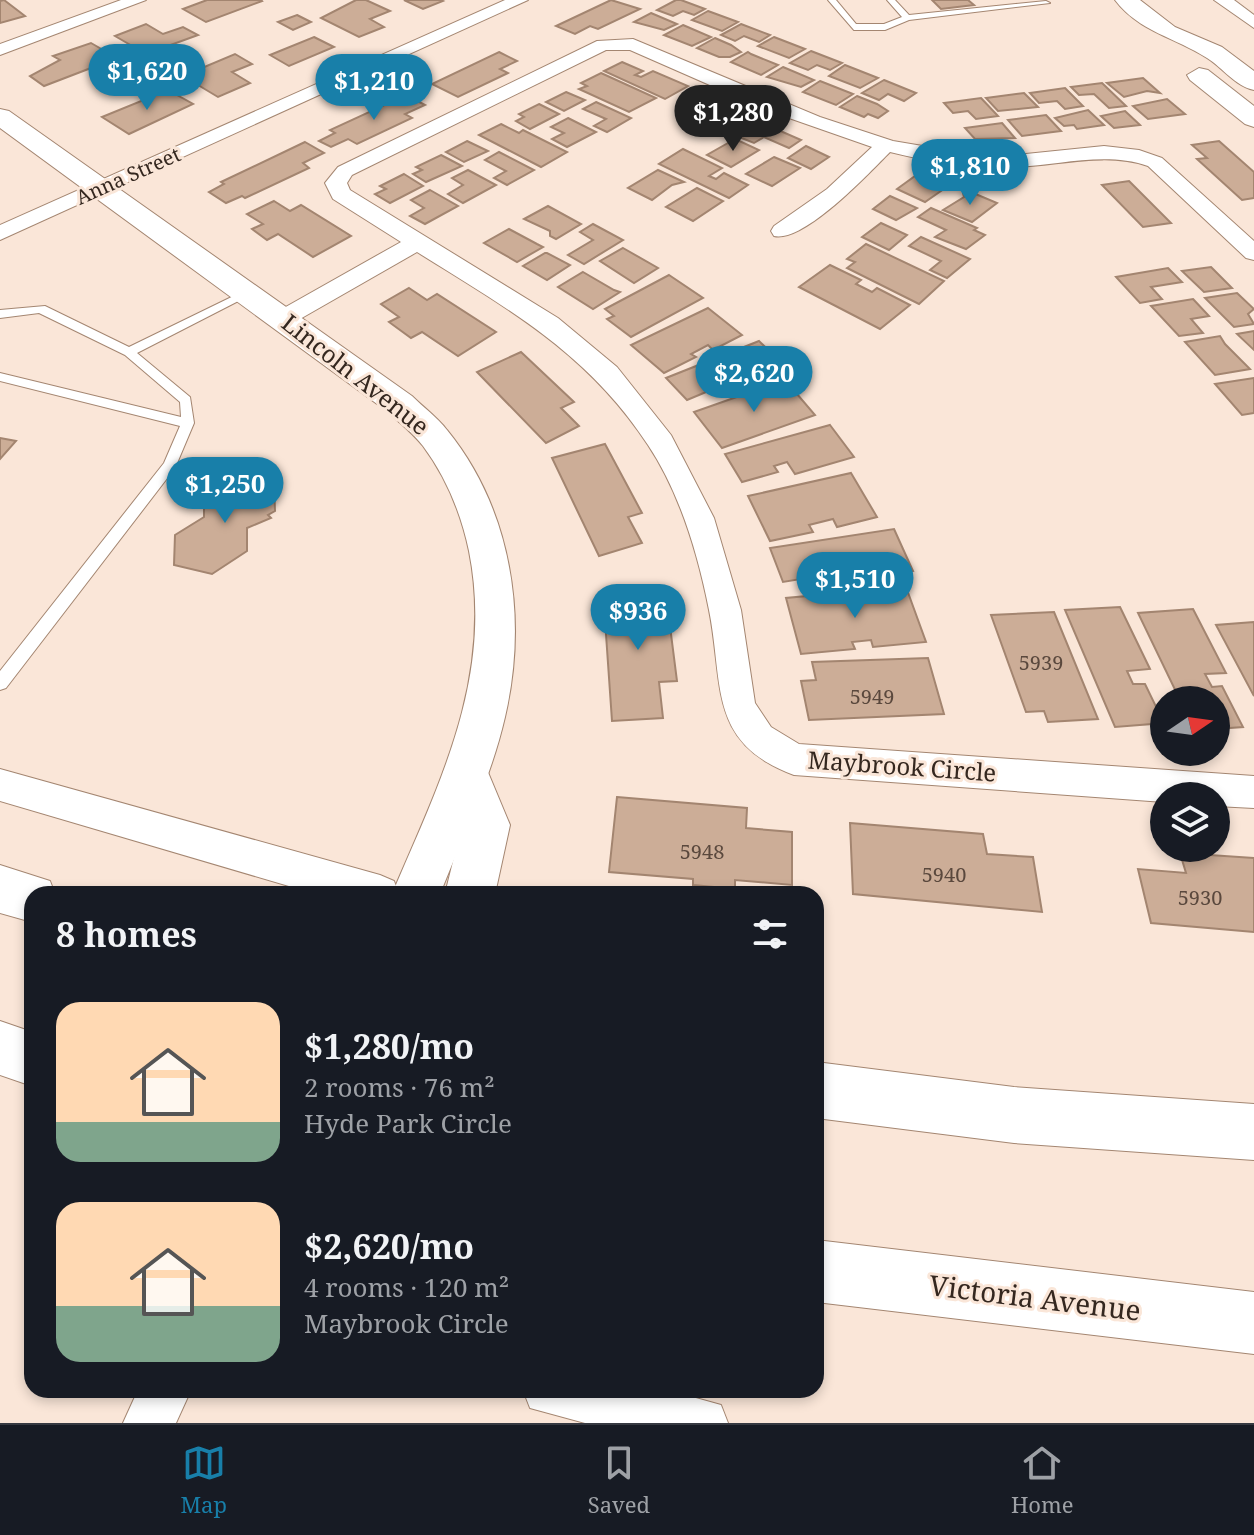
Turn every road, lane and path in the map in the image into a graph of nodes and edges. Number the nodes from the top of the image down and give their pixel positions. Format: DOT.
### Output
graph roads {
  1 [pos="137,0"];
  2 [pos="519,0"];
  3 [pos="832,0"];
  4 [pos="891,0"];
  5 [pos="1126,0"];
  6 [pos="1223,0"];
  7 [pos="1046,3"];
  8 [pos="907,18"];
  9 [pos="1254,23"];
  10 [pos="1167,32"];
  11 [pos="0,50"];
  12 [pos="1254,83"];
  13 [pos="0,116"];
  14 [pos="1254,119"];
  15 [pos="886,145"];
  16 [pos="100,189"];
  17 [pos="1254,221"];
  18 [pos="1225,225"];
  19 [pos="782,231"];
  20 [pos="0,233"];
  21 [pos="417,242"];
  22 [pos="1251,247"];
  23 [pos="248,292"];
  24 [pos="0,314"];
  25 [pos="284,318"];
  26 [pos="129,352"];
  27 [pos="0,377"];
  28 [pos="188,423"];
  29 [pos="0,683"];
  30 [pos="466,773"];
  31 [pos="0,785"];
  32 [pos="1254,792"];
  33 [pos="352,886"];
  34 [pos="419,886"];
  35 [pos="472,886"];
  36 [pos="0,889"];
  37 [pos="24,896"];
  38 [pos="0,1048"];
  39 [pos="24,1056"];
  40 [pos="824,1091"];
  41 [pos="1254,1132"];
  42 [pos="824,1272"];
  43 [pos="1254,1323"];
  44 [pos="162,1398"];
  45 [pos="586,1398"];
  46 [pos="148,1423"];
  47 [pos="703,1423"];
  1 -- 11 [label="street"];
  2 -- 16 [label="street, Anna Street"];
  3 -- 8 [label="lane"];
  4 -- 8 [label="lane"];
  5 -- 10 [label="main road"];
  6 -- 9 [label="street"];
  7 -- 8 [label="lane"];
  10 -- 12 [label="main road"];
  10 -- 14 [label="main road"];
  13 -- 16 [label="street, Lincoln Avenue"];
  15 -- 18 [label="street"];
  15 -- 19 [label="street"];
  15 -- 21 [label="street, Maybrook Circle"];
  16 -- 20 [label="street, Anna Street"];
  16 -- 23 [label="street, Lincoln Avenue"];
  17 -- 18 [label="street"];
  18 -- 22 [label="street"];
  21 -- 25 [label="street"];
  21 -- 32 [label="street, Maybrook Circle"];
  23 -- 25 [label="street, Lincoln Avenue"];
  23 -- 26 [label="lane"];
  24 -- 26 [label="lane"];
  25 -- 30 [label="street, Lincoln Avenue"];
  26 -- 28 [label="lane"];
  27 -- 28 [label="lane"];
  28 -- 29 [label="lane"];
  30 -- 34 [label="street, Lincoln Avenue"];
  30 -- 35 [label="main road"];
  31 -- 33 [label="street"];
  36 -- 37 [label="main road"];
  38 -- 39 [label="main road"];
  40 -- 41 [label="main road"];
  42 -- 43 [label="main road, Victoria Avenue"];
  44 -- 46 [label="street"];
  45 -- 47 [label="street"];
}
